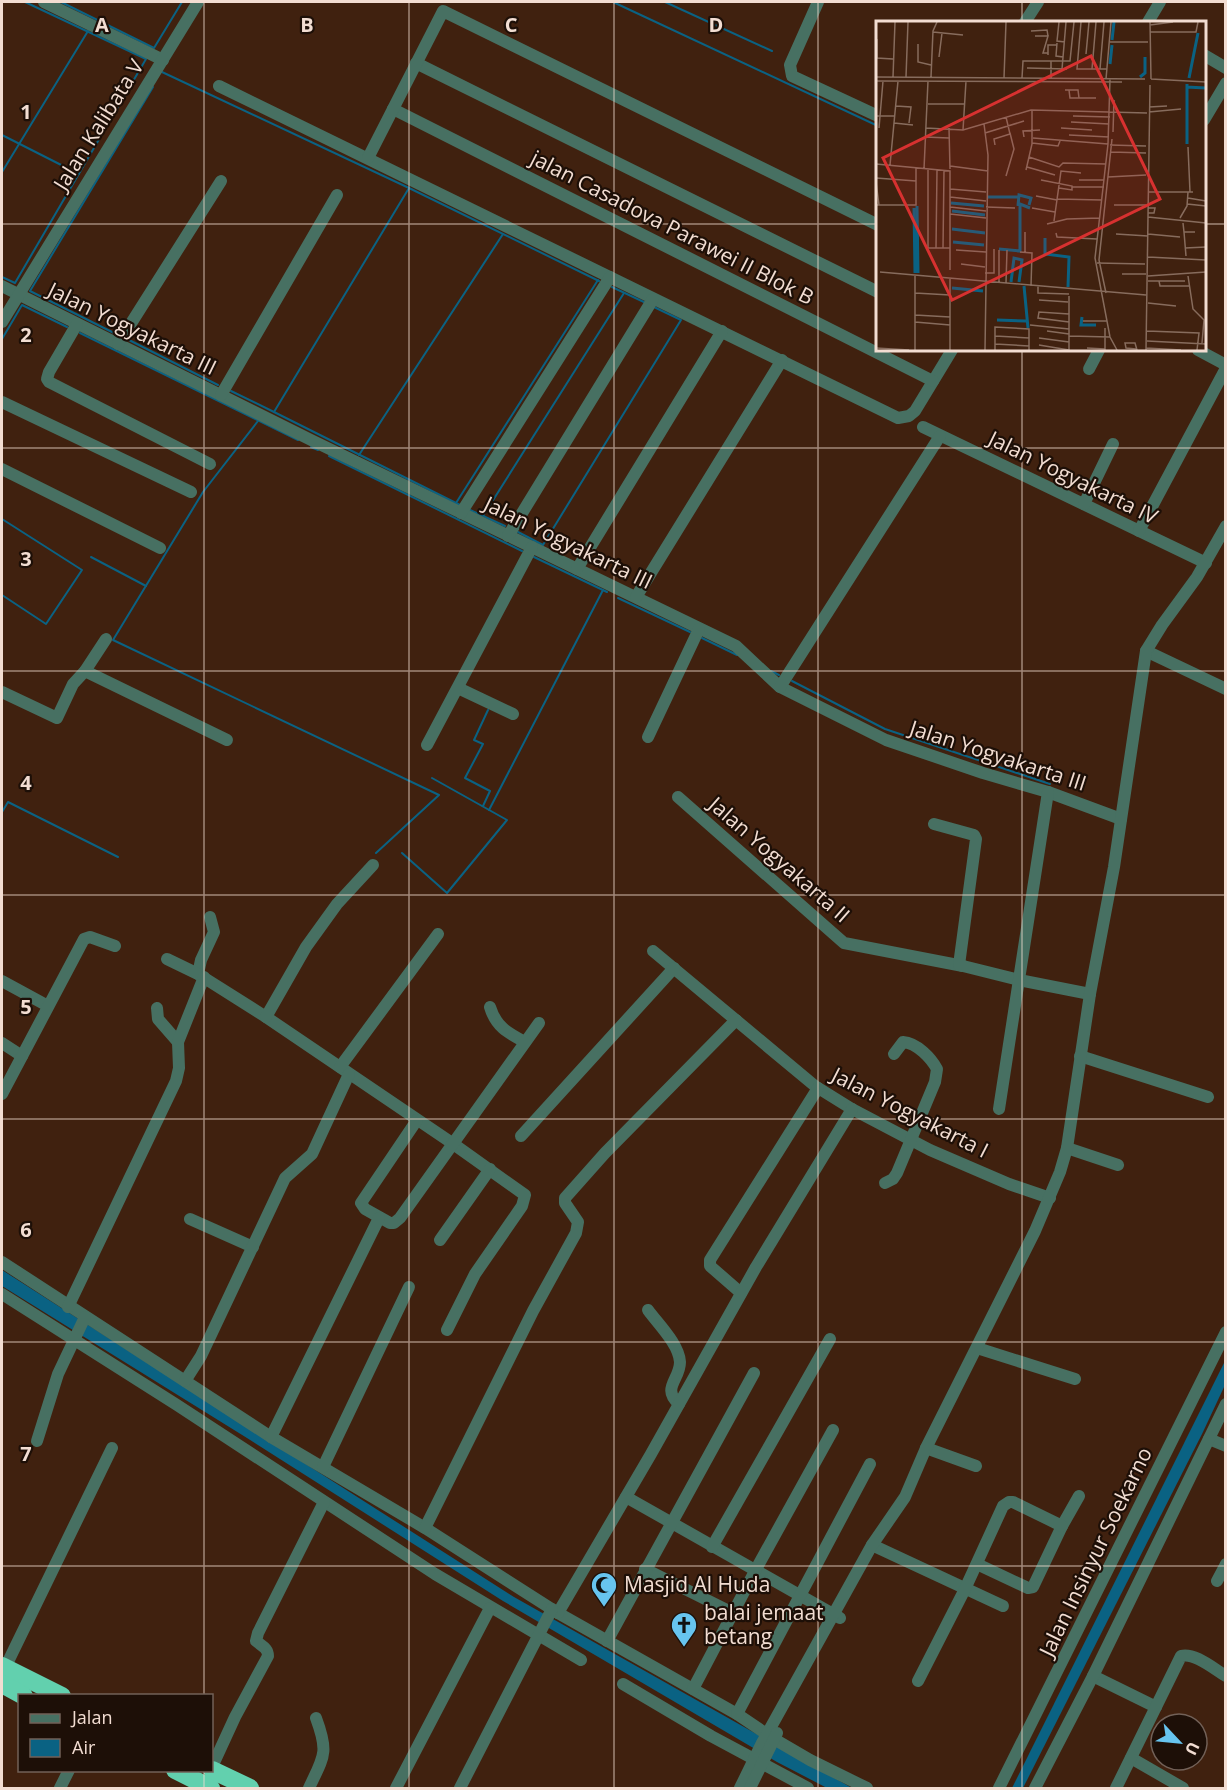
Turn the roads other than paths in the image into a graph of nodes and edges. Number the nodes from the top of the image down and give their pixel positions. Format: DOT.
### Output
graph roads {
  1 [pos="46,2"];
  2 [pos="198,2"];
  3 [pos="818,2"];
  4 [pos="1038,2"];
  5 [pos="1160,2"];
  6 [pos="1031,21"];
  7 [pos="1150,21"];
  8 [pos="1206,57"];
  9 [pos="163,60"];
  10 [pos="416,63"];
  11 [pos="1226,68"];
  12 [pos="1226,83"];
  13 [pos="219,86"];
  14 [pos="393,109"];
  15 [pos="876,115"];
  16 [pos="1206,117"];
  17 [pos="368,158"];
  18 [pos="221,181"];
  19 [pos="337,195"];
  20 [pos="876,224"];
  21 [pos="610,277"];
  22 [pos="2,285"];
  23 [pos="876,291"];
  24 [pos="19,294"];
  25 [pos="653,299"];
  26 [pos="2,322"];
  27 [pos="77,324"];
  28 [pos="722,331"];
  29 [pos="118,344"];
  30 [pos="951,351"];
  31 [pos="1099,351"];
  32 [pos="1200,351"];
  33 [pos="782,360"];
  34 [pos="1226,366"];
  35 [pos="1089,369"];
  36 [pos="933,381"];
  37 [pos="221,395"];
  38 [pos="2,402"];
  39 [pos="922,427"];
  40 [pos="940,436"];
  41 [pos="1113,444"];
  42 [pos="210,464"];
  43 [pos="2,469"];
  44 [pos="191,492"];
  45 [pos="1084,504"];
  46 [pos="461,513"];
  47 [pos="1226,526"];
  48 [pos="1139,531"];
  49 [pos="508,536"];
  50 [pos="532,547"];
  51 [pos="160,548"];
  52 [pos="1206,563"];
  53 [pos="577,569"];
  54 [pos="636,597"];
  55 [pos="699,628"];
  56 [pos="106,639"];
  57 [pos="1146,651"];
  58 [pos="85,671"];
  59 [pos="780,687"];
  60 [pos="458,688"];
  61 [pos="1226,689"];
  62 [pos="2,692"];
  63 [pos="513,714"];
  64 [pos="648,736"];
  65 [pos="227,740"];
  66 [pos="427,746"];
  67 [pos="1048,792"];
  68 [pos="678,797"];
  69 [pos="1121,819"];
  70 [pos="934,824"];
  71 [pos="373,865"];
  72 [pos="210,917"];
  73 [pos="438,934"];
  74 [pos="115,946"];
  75 [pos="653,951"];
  76 [pos="167,959"];
  77 [pos="963,966"];
  78 [pos="674,968"];
  79 [pos="201,975"];
  80 [pos="1019,980"];
  81 [pos="2,981"];
  82 [pos="1090,994"];
  83 [pos="48,1006"];
  84 [pos="490,1007"];
  85 [pos="156,1008"];
  86 [pos="266,1017"];
  87 [pos="736,1020"];
  88 [pos="539,1023"];
  89 [pos="178,1042"];
  90 [pos="525,1042"];
  91 [pos="2,1043"];
  92 [pos="894,1054"];
  93 [pos="22,1056"];
  94 [pos="1080,1056"];
  95 [pos="345,1071"];
  96 [pos="818,1088"];
  97 [pos="2,1094"];
  98 [pos="1208,1097"];
  99 [pos="852,1109"];
  100 [pos="999,1109"];
  101 [pos="417,1120"];
  102 [pos="521,1136"];
  103 [pos="911,1140"];
  104 [pos="452,1143"];
  105 [pos="1067,1149"];
  106 [pos="1118,1165"];
  107 [pos="490,1169"];
  108 [pos="885,1183"];
  109 [pos="1050,1198"];
  110 [pos="190,1218"];
  111 [pos="379,1218"];
  112 [pos="440,1240"];
  113 [pos="253,1247"];
  114 [pos="2,1262"];
  115 [pos="409,1287"];
  116 [pos="741,1293"];
  117 [pos="2,1294"];
  118 [pos="68,1306"];
  119 [pos="648,1310"];
  120 [pos="79,1329"];
  121 [pos="447,1330"];
  122 [pos="1226,1332"];
  123 [pos="830,1340"];
  124 [pos="976,1348"];
  125 [pos="754,1373"];
  126 [pos="1076,1378"];
  127 [pos="185,1381"];
  128 [pos="679,1404"];
  129 [pos="1226,1404"];
  130 [pos="833,1430"];
  131 [pos="272,1437"];
  132 [pos="1209,1439"];
  133 [pos="37,1441"];
  134 [pos="1226,1446"];
  135 [pos="112,1448"];
  136 [pos="926,1448"];
  137 [pos="870,1464"];
  138 [pos="975,1466"];
  139 [pos="323,1467"];
  140 [pos="1079,1496"];
  141 [pos="626,1497"];
  142 [pos="324,1502"];
  143 [pos="671,1523"];
  144 [pos="1062,1526"];
  145 [pos="425,1528"];
  146 [pos="712,1547"];
  147 [pos="875,1547"];
  148 [pos="977,1564"];
  149 [pos="1226,1564"];
  150 [pos="645,1569"];
  151 [pos="755,1571"];
  152 [pos="1217,1581"];
  153 [pos="965,1589"];
  154 [pos="799,1596"];
  155 [pos="1002,1606"];
  156 [pos="490,1608"];
  157 [pos="553,1613"];
  158 [pos="733,1613"];
  159 [pos="837,1616"];
  160 [pos="540,1632"];
  161 [pos="607,1641"];
  162 [pos="581,1660"];
  163 [pos="3,1673"];
  164 [pos="1093,1676"];
  165 [pos="1226,1676"];
  166 [pos="918,1681"];
  167 [pos="623,1684"];
  168 [pos="693,1689"];
  169 [pos="23,1694"];
  170 [pos="59,1694"];
  171 [pos="1156,1707"];
  172 [pos="737,1714"];
  173 [pos="316,1718"];
  174 [pos="769,1741"];
  175 [pos="1131,1758"];
  176 [pos="759,1760"];
  177 [pos="213,1766"];
  178 [pos="213,1769"];
  179 [pos="68,1772"];
  180 [pos="179,1772"];
  181 [pos="60,1788"];
  182 [pos="211,1788"];
  183 [pos="250,1788"];
  184 [pos="309,1788"];
  185 [pos="396,1788"];
  186 [pos="460,1788"];
  187 [pos="740,1788"];
  188 [pos="750,1788"];
  189 [pos="808,1788"];
  190 [pos="867,1788"];
  191 [pos="999,1788"];
  192 [pos="1035,1788"];
  193 [pos="1116,1788"];
  194 [pos="1183,1788"];
  1 -- 9 [label="street, Jalan Kalibata V"];
  2 -- 9 [label="street"];
  3 -- 15 [label="street"];
  4 -- 6 [label="street"];
  5 -- 7 [label="street"];
  8 -- 11 [label="street"];
  9 -- 24 [label="street, Jalan Kalibata V"];
  10 -- 14 [label="street"];
  10 -- 20 [label="street"];
  10 -- 23 [label="street"];
  12 -- 16 [label="street"];
  13 -- 17 [label="street"];
  14 -- 17 [label="street"];
  14 -- 36 [label="street, jalan Casadova Parawei II Blok B"];
  17 -- 21 [label="street"];
  18 -- 29 [label="street"];
  19 -- 37 [label="street"];
  21 -- 25 [label="street"];
  21 -- 46 [label="street"];
  22 -- 24 [label="street, Jalan Yogyakarta III"];
  24 -- 26 [label="street, Jalan Kalibata V"];
  24 -- 27 [label="street, Jalan Yogyakarta III"];
  25 -- 28 [label="street"];
  25 -- 49 [label="street"];
  27 -- 29 [label="street, Jalan Yogyakarta III"];
  27 -- 42 [label="street"];
  28 -- 33 [label="street"];
  28 -- 53 [label="street"];
  29 -- 37 [label="street, Jalan Yogyakarta III"];
  30 -- 36 [label="street"];
  31 -- 35 [label="street"];
  32 -- 34 [label="street"];
  33 -- 36 [label="street"];
  33 -- 54 [label="street"];
  34 -- 48 [label="street"];
  37 -- 46 [label="street, Jalan Yogyakarta III"];
  38 -- 44 [label="street"];
  39 -- 40 [label="street, Jalan Yogyakarta IV"];
  40 -- 45 [label="street, Jalan Yogyakarta IV"];
  40 -- 59 [label="street"];
  41 -- 45 [label="street"];
  43 -- 51 [label="street"];
  45 -- 48 [label="street, Jalan Yogyakarta IV"];
  46 -- 49 [label="street, Jalan Yogyakarta III"];
  47 -- 52 [label="street"];
  48 -- 52 [label="street, Jalan Yogyakarta IV"];
  49 -- 50 [label="street, Jalan Yogyakarta III"];
  50 -- 53 [label="street, Jalan Yogyakarta III"];
  50 -- 60 [label="street"];
  52 -- 57 [label="street"];
  53 -- 54 [label="street, Jalan Yogyakarta III"];
  54 -- 55 [label="street, Jalan Yogyakarta III"];
  55 -- 59 [label="street, Jalan Yogyakarta III"];
  55 -- 64 [label="street"];
  56 -- 58 [label="street"];
  57 -- 61 [label="street"];
  57 -- 69 [label="street"];
  58 -- 62 [label="street"];
  58 -- 65 [label="street"];
  59 -- 67 [label="street, Jalan Yogyakarta III"];
  60 -- 63 [label="street"];
  60 -- 66 [label="street"];
  67 -- 69 [label="street, Jalan Yogyakarta III"];
  67 -- 80 [label="street"];
  68 -- 77 [label="street, Jalan Yogyakarta II"];
  69 -- 82 [label="street"];
  70 -- 77 [label="street"];
  71 -- 86 [label="street"];
  72 -- 79 [label="street"];
  73 -- 95 [label="street"];
  74 -- 83 [label="street"];
  75 -- 78 [label="street, Jalan Yogyakarta I"];
  76 -- 79 [label="street"];
  77 -- 80 [label="street, Jalan Yogyakarta II"];
  78 -- 87 [label="street, Jalan Yogyakarta I"];
  78 -- 102 [label="street"];
  79 -- 86 [label="street"];
  79 -- 89 [label="street"];
  80 -- 82 [label="street, Jalan Yogyakarta II"];
  80 -- 100 [label="street"];
  81 -- 83 [label="street"];
  82 -- 94 [label="street"];
  83 -- 93 [label="street"];
  84 -- 90 [label="street"];
  85 -- 89 [label="street"];
  86 -- 95 [label="street"];
  87 -- 96 [label="street, Jalan Yogyakarta I"];
  87 -- 145 [label="street"];
  88 -- 90 [label="street"];
  89 -- 118 [label="street"];
  90 -- 104 [label="street"];
  91 -- 93 [label="street"];
  92 -- 103 [label="street"];
  93 -- 97 [label="street"];
  94 -- 98 [label="street"];
  94 -- 105 [label="street"];
  95 -- 101 [label="street"];
  95 -- 113 [label="street"];
  96 -- 99 [label="street, Jalan Yogyakarta I"];
  96 -- 116 [label="street"];
  99 -- 103 [label="street, Jalan Yogyakarta I"];
  99 -- 116 [label="street"];
  101 -- 104 [label="street"];
  101 -- 111 [label="street"];
  103 -- 108 [label="street"];
  103 -- 109 [label="street, Jalan Yogyakarta I"];
  104 -- 107 [label="street"];
  104 -- 111 [label="street"];
  105 -- 106 [label="street"];
  105 -- 109 [label="street"];
  107 -- 112 [label="street"];
  107 -- 121 [label="street"];
  109 -- 124 [label="street"];
  110 -- 113 [label="street"];
  111 -- 131 [label="street"];
  113 -- 127 [label="street"];
  114 -- 118 [label="street"];
  115 -- 139 [label="street"];
  116 -- 128 [label="street"];
  117 -- 120 [label="street"];
  118 -- 120 [label="street"];
  119 -- 128 [label="street"];
  120 -- 127 [label="street"];
  120 -- 133 [label="street"];
  120 -- 142 [label="street"];
  122 -- 191 [label="street, Jalan Insinyur Soekarno"];
  123 -- 146 [label="street"];
  124 -- 126 [label="street"];
  124 -- 136 [label="street"];
  125 -- 143 [label="street"];
  127 -- 131 [label="street"];
  128 -- 141 [label="street"];
  129 -- 132 [label="street"];
  130 -- 151 [label="street"];
  131 -- 139 [label="street"];
  132 -- 134 [label="street"];
  132 -- 164 [label="street"];
  135 -- 163 [label="street"];
  136 -- 138 [label="street"];
  136 -- 147 [label="street"];
  137 -- 154 [label="street"];
  139 -- 145 [label="street"];
  140 -- 144 [label="street"];
  141 -- 143 [label="street"];
  141 -- 157 [label="street"];
  142 -- 156 [label="street"];
  142 -- 177 [label="street"];
  143 -- 146 [label="street"];
  143 -- 150 [label="street"];
  144 -- 148 [label="street"];
  144 -- 148 [label="street"];
  145 -- 157 [label="street"];
  146 -- 151 [label="street"];
  147 -- 153 [label="street"];
  147 -- 159 [label="street"];
  148 -- 153 [label="street"];
  149 -- 152 [label="street"];
  150 -- 158 [label="street"];
  150 -- 161 [label="street"];
  151 -- 154 [label="street"];
  151 -- 158 [label="street"];
  153 -- 155 [label="street"];
  153 -- 166 [label="street"];
  154 -- 159 [label="street"];
  154 -- 172 [label="street"];
  156 -- 160 [label="street"];
  156 -- 185 [label="street"];
  157 -- 160 [label="street"];
  157 -- 161 [label="street"];
  158 -- 168 [label="street"];
  159 -- 174 [label="street"];
  160 -- 162 [label="street"];
  160 -- 186 [label="street"];
  161 -- 168 [label="street"];
  163 -- 169 [label="highway"];
  163 -- 170 [label="highway"];
  164 -- 171 [label="street"];
  164 -- 192 [label="street"];
  165 -- 171 [label="street"];
  167 -- 176 [label="street"];
  168 -- 172 [label="street"];
  171 -- 175 [label="street"];
  172 -- 174 [label="street"];
  173 -- 184 [label="street"];
  174 -- 176 [label="street"];
  174 -- 190 [label="street"];
  175 -- 193 [label="street"];
  175 -- 194 [label="street"];
  176 -- 187 [label="street"];
  176 -- 188 [label="street"];
  176 -- 189 [label="street"];
  178 -- 183 [label="highway"];
  179 -- 181 [label="street"];
  180 -- 182 [label="highway"];
}
